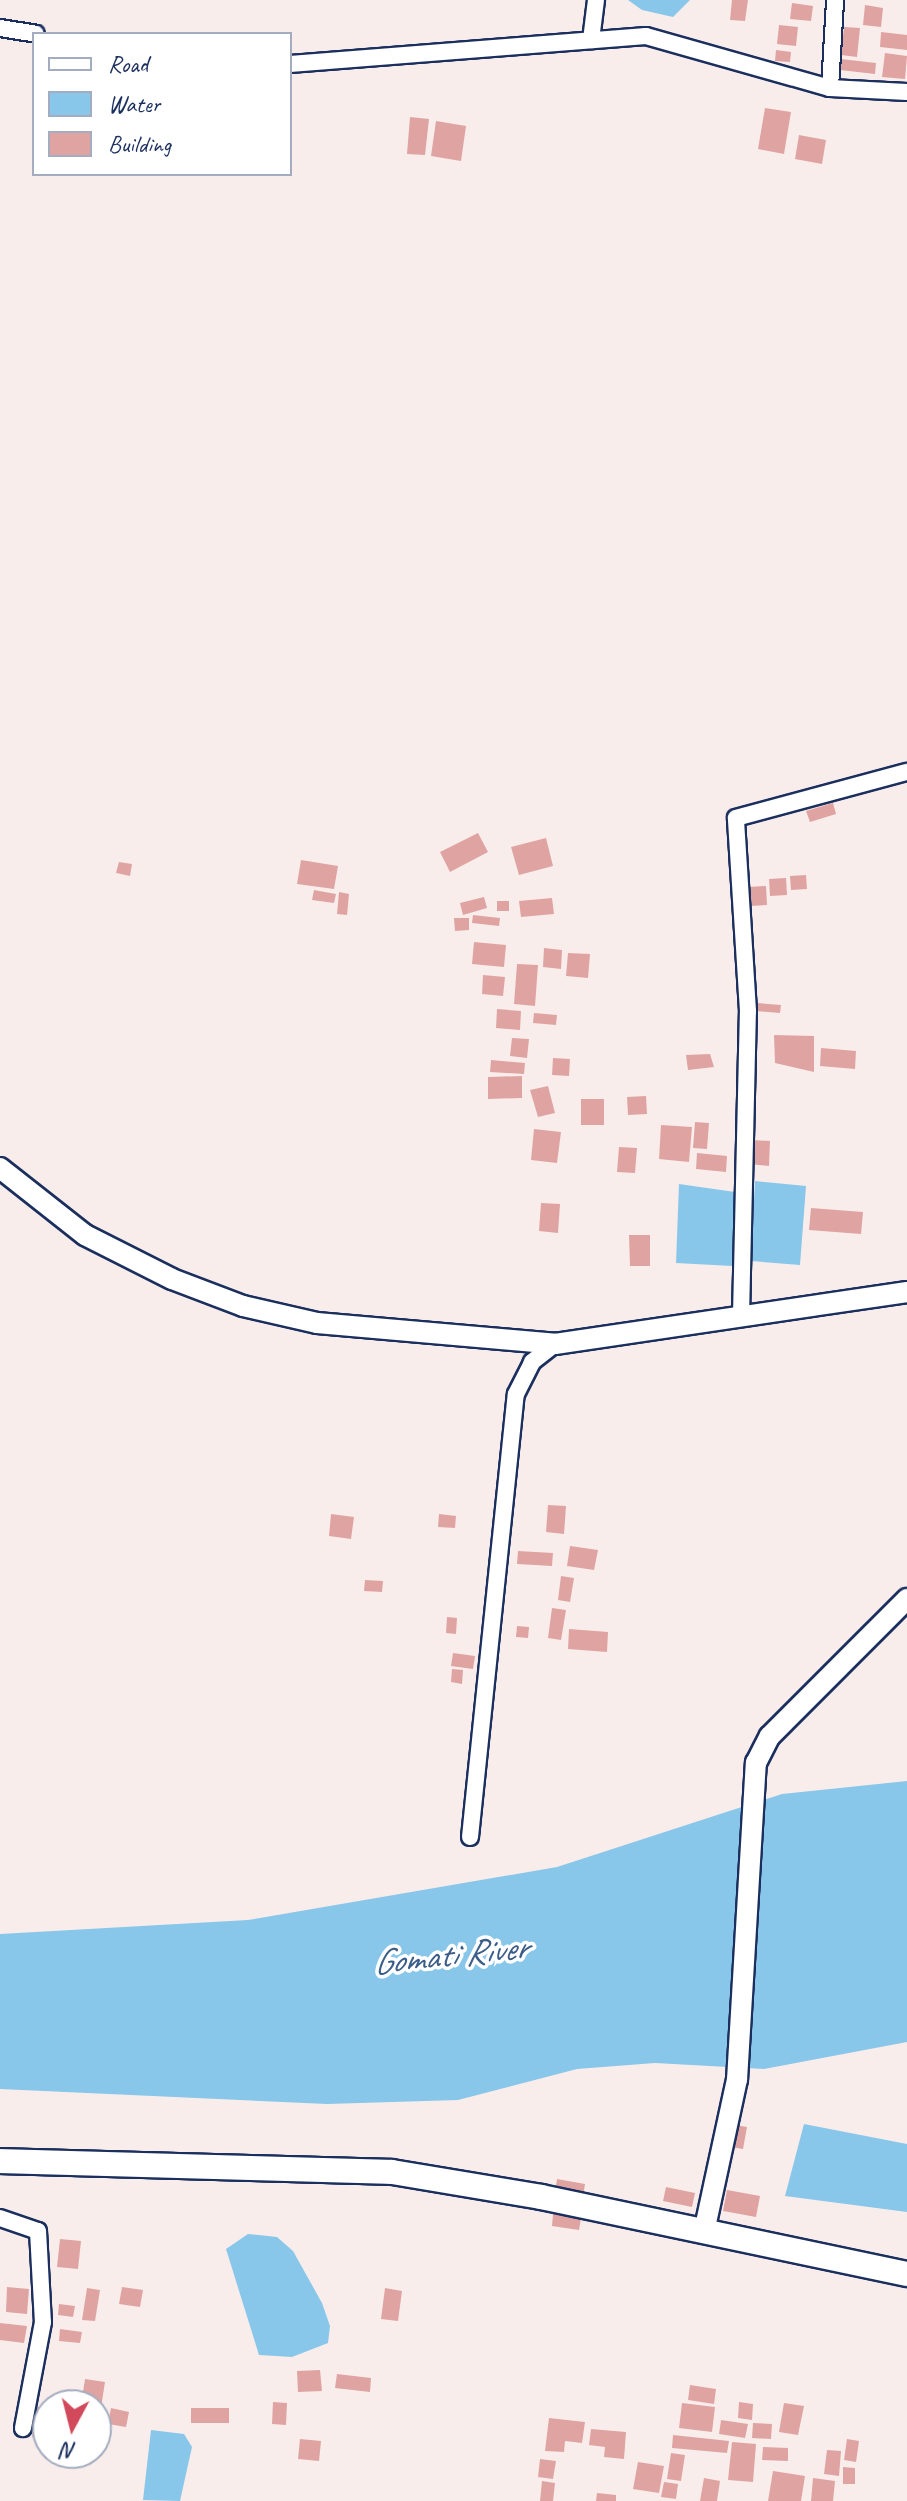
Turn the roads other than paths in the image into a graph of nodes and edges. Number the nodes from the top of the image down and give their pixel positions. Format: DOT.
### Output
graph roads {
  1 [pos="596,0"];
  2 [pos="835,0"];
  3 [pos="0,28"];
  4 [pos="32,33"];
  5 [pos="591,40"];
  6 [pos="292,64"];
  7 [pos="830,88"];
  8 [pos="907,92"];
  9 [pos="907,772"];
  10 [pos="0,1168"];
  11 [pos="907,1292"];
  12 [pos="741,1316"];
  13 [pos="555,1344"];
  14 [pos="907,1599"];
  15 [pos="470,1837"];
  16 [pos="0,2161"];
  17 [pos="0,2218"];
  18 [pos="704,2232"];
  19 [pos="907,2274"];
  20 [pos="23,2428"];
  1 -- 5 [label="street"];
  2 -- 7 [label="street"];
  3 -- 4 [label="street"];
  5 -- 6 [label="street"];
  5 -- 7 [label="street"];
  7 -- 8 [label="street"];
  9 -- 12 [label="street"];
  10 -- 13 [label="street"];
  11 -- 12 [label="street"];
  12 -- 13 [label="street"];
  13 -- 15 [label="street"];
  14 -- 18 [label="street"];
  16 -- 18 [label="main road"];
  17 -- 20 [label="street"];
  18 -- 19 [label="main road"];
}
